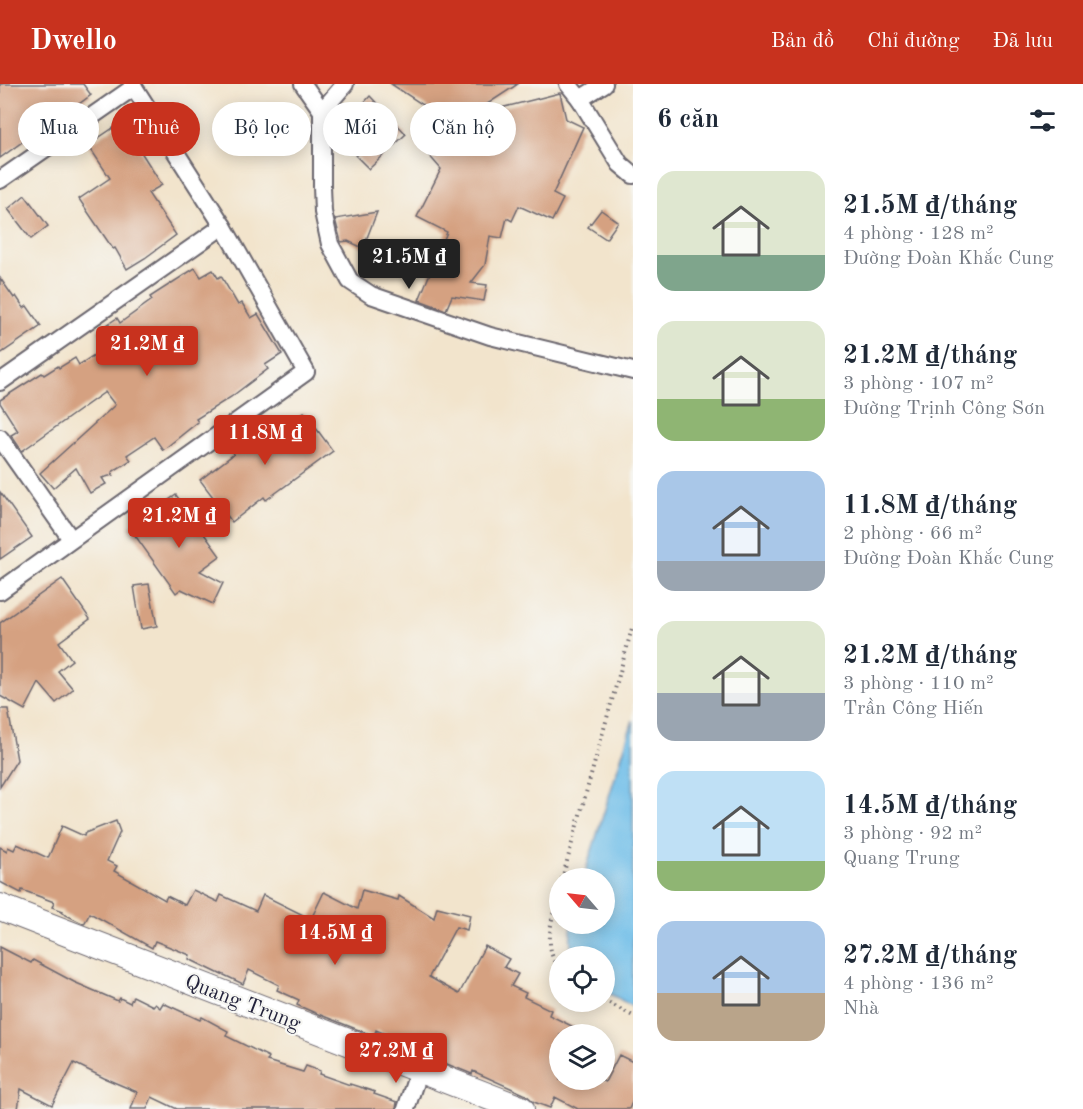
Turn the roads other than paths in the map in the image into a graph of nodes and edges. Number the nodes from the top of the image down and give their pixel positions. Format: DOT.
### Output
graph roads {
  1 [pos="303,84"];
  2 [pos="345,84"];
  3 [pos="568,84"];
  4 [pos="604,84"];
  5 [pos="133,86"];
  6 [pos="580,99"];
  7 [pos="322,111"];
  8 [pos="633,176"];
  9 [pos="0,180"];
  10 [pos="223,226"];
  11 [pos="633,371"];
  12 [pos="0,382"];
  13 [pos="0,438"];
  14 [pos="71,539"];
  15 [pos="0,591"];
  16 [pos="0,907"];
  17 [pos="419,1070"];
  18 [pos="406,1109"];
  19 [pos="520,1109"];
  1 -- 7 [label="street"];
  2 -- 7 [label="street"];
  3 -- 6 [label="street"];
  4 -- 6 [label="street"];
  5 -- 9 [label="street"];
  5 -- 10 [label="street"];
  6 -- 8 [label="street"];
  7 -- 11 [label="street"];
  10 -- 12 [label="street"];
  10 -- 14 [label="street"];
  13 -- 14 [label="street"];
  14 -- 15 [label="street"];
  16 -- 17 [label="main road, Quang Trung"];
  17 -- 18 [label="street"];
  17 -- 19 [label="main road, Quang Trung"];
}
